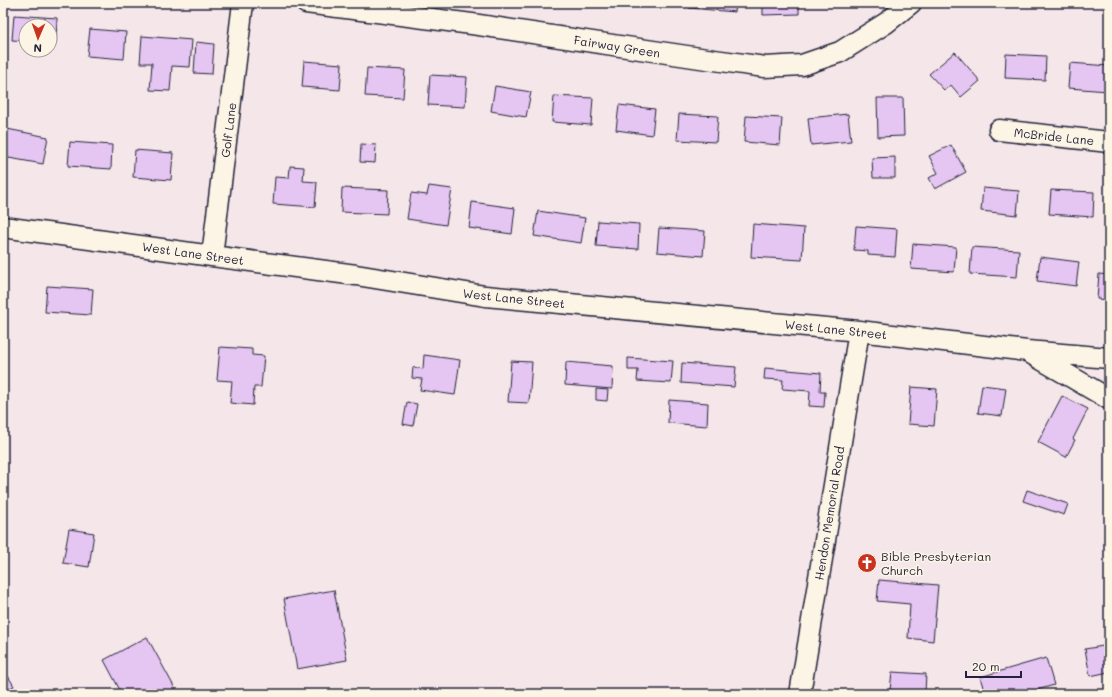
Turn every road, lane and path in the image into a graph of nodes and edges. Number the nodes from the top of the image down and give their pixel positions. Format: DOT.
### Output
graph roads {
  1 [pos="243,3"];
  2 [pos="306,3"];
  3 [pos="911,3"];
  4 [pos="999,130"];
  5 [pos="1109,142"];
  6 [pos="3,227"];
  7 [pos="212,256"];
  8 [pos="859,331"];
  9 [pos="1027,352"];
  10 [pos="1109,358"];
  11 [pos="1109,399"];
  12 [pos="800,694"];
  1 -- 7 [label="street, Golf Lane"];
  2 -- 3 [label="street, Fairway Green"];
  4 -- 5 [label="street, McBride Lane"];
  6 -- 7 [label="street, West Lane Street"];
  7 -- 8 [label="street, West Lane Street"];
  8 -- 9 [label="street, West Lane Street"];
  8 -- 12 [label="street, Hendon Memorial Road"];
  9 -- 10 [label="street, West Lane Street"];
  9 -- 11 [label="street"];
}
